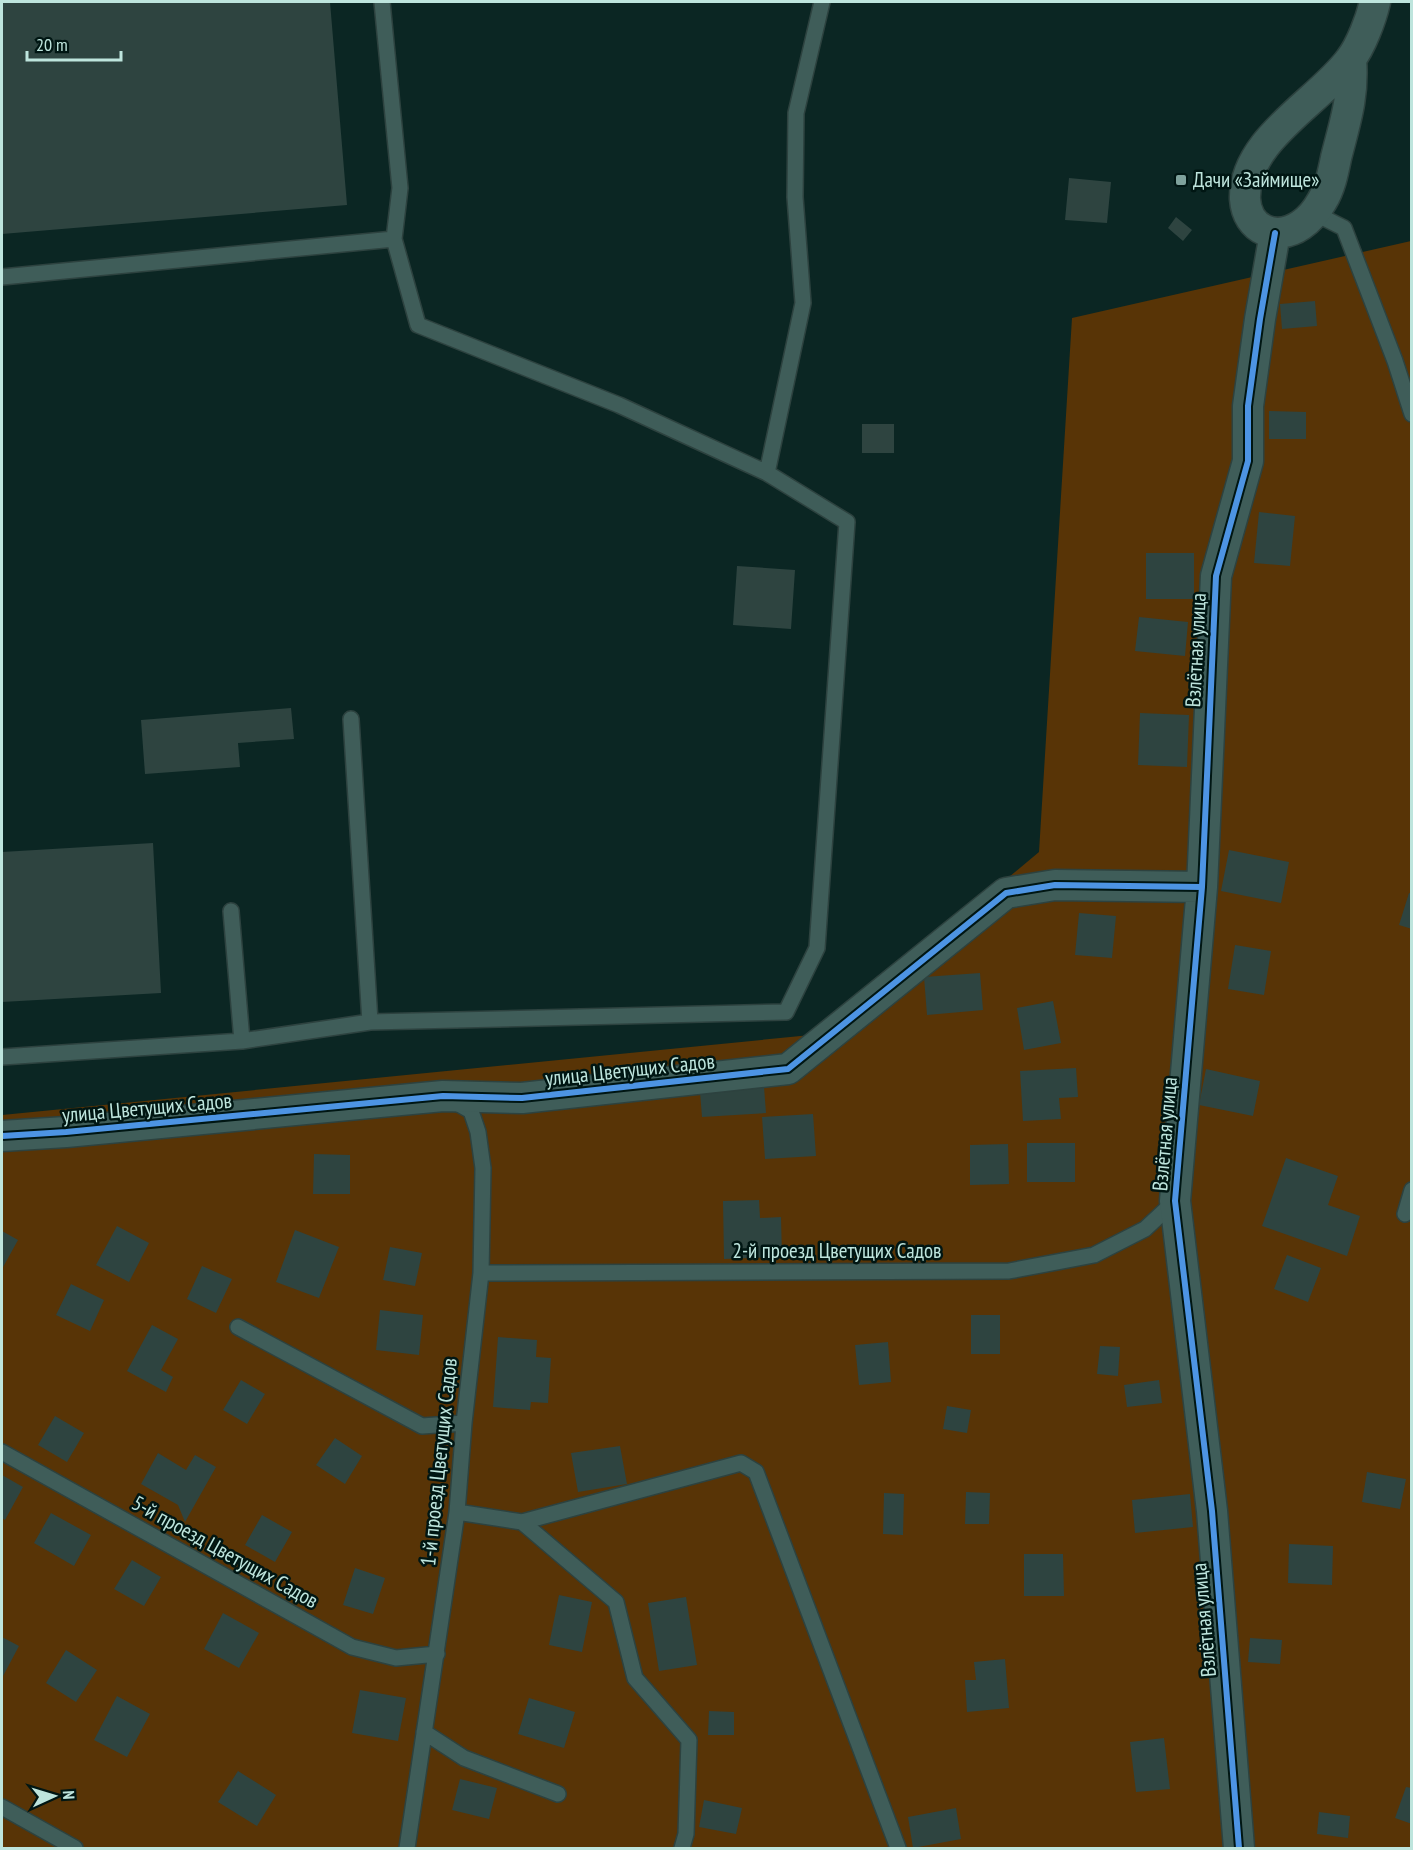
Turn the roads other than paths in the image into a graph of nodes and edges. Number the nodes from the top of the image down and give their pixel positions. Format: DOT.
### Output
graph roads {
  1 [pos="382,2"];
  2 [pos="822,2"];
  3 [pos="1375,2"];
  4 [pos="1351,59"];
  5 [pos="1314,213"];
  6 [pos="1275,233"];
  7 [pos="394,239"];
  8 [pos="2,277"];
  9 [pos="1412,414"];
  10 [pos="767,473"];
  11 [pos="351,719"];
  12 [pos="1202,887"];
  13 [pos="231,911"];
  14 [pos="370,1023"];
  15 [pos="242,1041"];
  16 [pos="2,1057"];
  17 [pos="443,1096"];
  18 [pos="2,1136"];
  19 [pos="1412,1190"];
  20 [pos="1175,1201"];
  21 [pos="1405,1214"];
  22 [pos="481,1273"];
  23 [pos="238,1327"];
  24 [pos="464,1424"];
  25 [pos="2,1452"];
  26 [pos="457,1512"];
  27 [pos="522,1522"];
  28 [pos="437,1654"];
  29 [pos="424,1732"];
  30 [pos="558,1794"];
  31 [pos="2,1807"];
  32 [pos="75,1848"];
  33 [pos="407,1848"];
  34 [pos="682,1848"];
  35 [pos="898,1848"];
  36 [pos="1239,1848"];
  1 -- 7 [label="lane"];
  2 -- 10 [label="lane"];
  3 -- 4 [label="street"];
  4 -- 5 [label="street"];
  4 -- 6 [label="street"];
  5 -- 6 [label="street"];
  5 -- 9 [label="lane"];
  6 -- 12 [label="street, Взлётная улица"];
  7 -- 8 [label="lane"];
  7 -- 10 [label="lane"];
  10 -- 14 [label="lane"];
  11 -- 14 [label="lane"];
  12 -- 17 [label="street, улица Цветущих Садов"];
  12 -- 20 [label="street, Взлётная улица"];
  13 -- 15 [label="lane"];
  14 -- 15 [label="lane"];
  15 -- 16 [label="lane"];
  17 -- 18 [label="street, улица Цветущих Садов"];
  17 -- 22 [label="lane, 1-й проезд Цветущих Садов"];
  19 -- 21 [label="lane"];
  20 -- 22 [label="lane, 2-й проезд Цветущих Садов"];
  20 -- 36 [label="street, Взлётная улица"];
  22 -- 24 [label="lane, 1-й проезд Цветущих Садов"];
  23 -- 24 [label="lane"];
  24 -- 26 [label="lane, 1-й проезд Цветущих Садов"];
  25 -- 28 [label="lane, 5-й проезд Цветущих Садов"];
  26 -- 27 [label="lane"];
  26 -- 28 [label="lane, 1-й проезд Цветущих Садов"];
  27 -- 34 [label="lane"];
  27 -- 35 [label="lane"];
  28 -- 29 [label="lane, 1-й проезд Цветущих Садов"];
  29 -- 30 [label="lane"];
  29 -- 33 [label="lane, 1-й проезд Цветущих Садов"];
  31 -- 32 [label="lane"];
}
